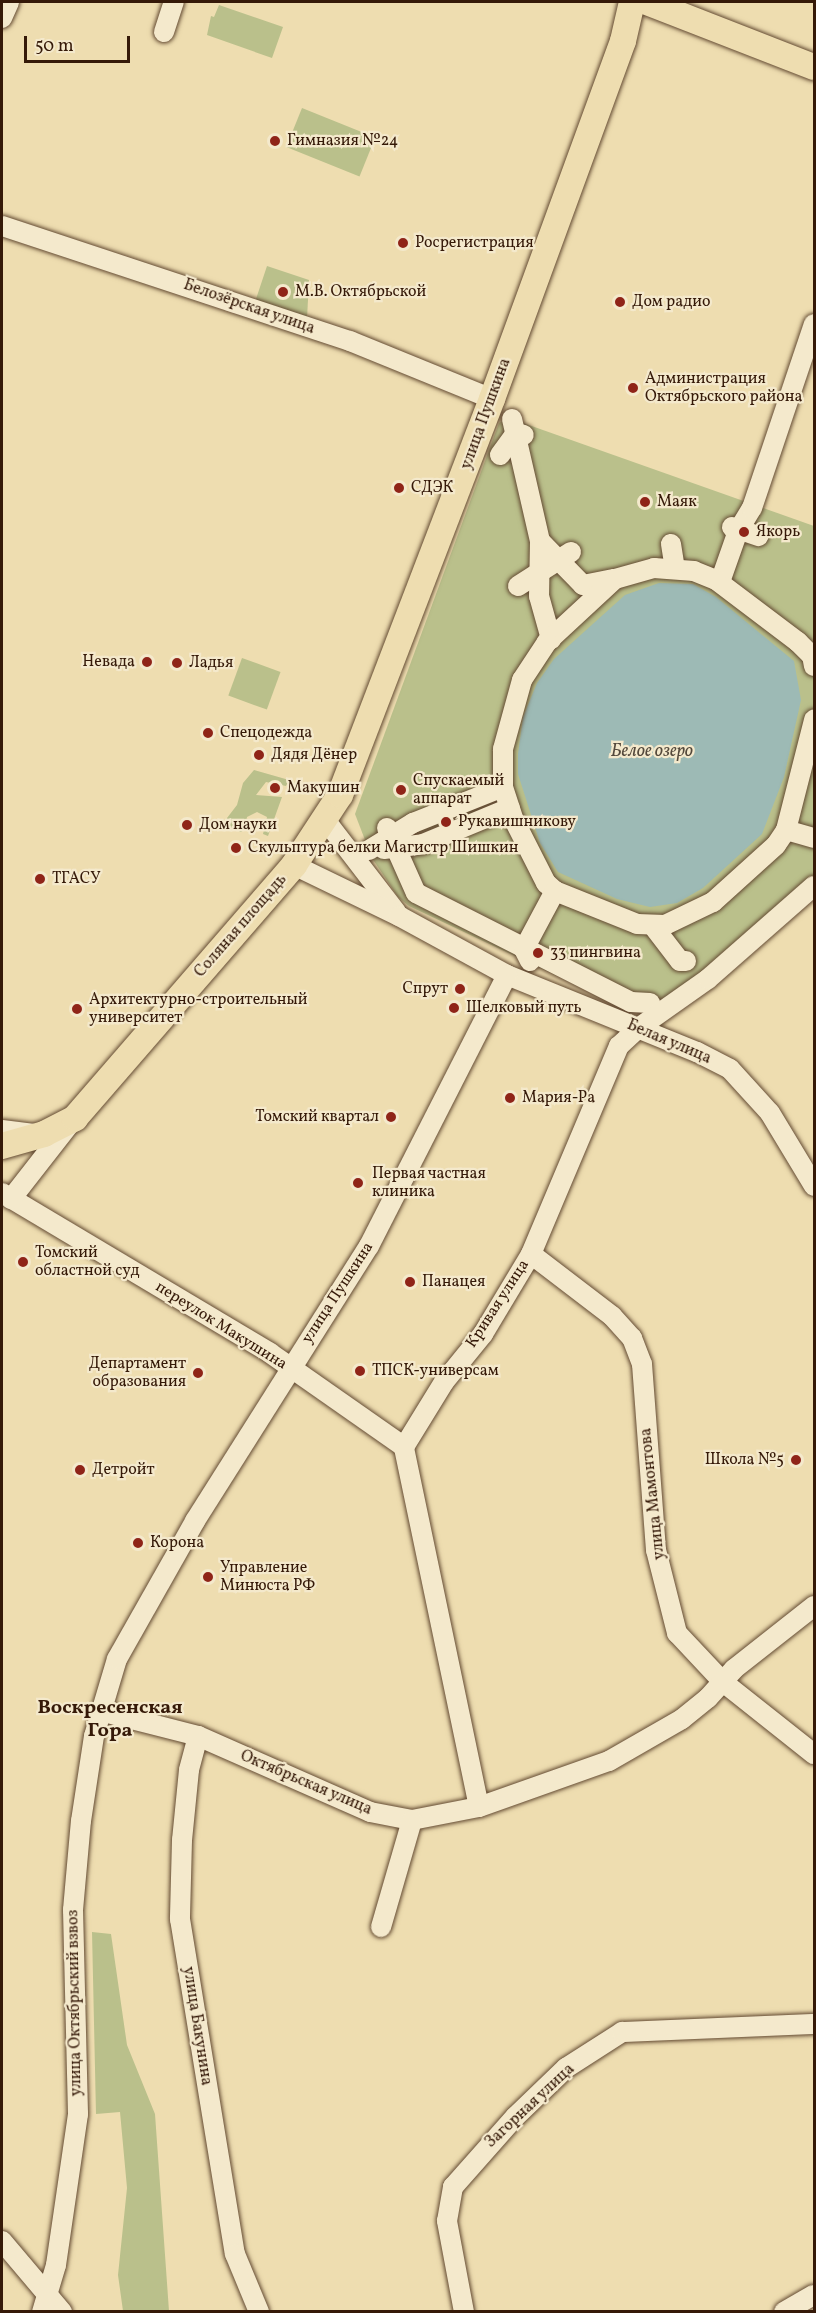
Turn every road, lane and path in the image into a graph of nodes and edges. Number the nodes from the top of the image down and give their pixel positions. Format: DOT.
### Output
graph roads {
  1 [pos="9,2"];
  2 [pos="174,2"];
  3 [pos="632,2"];
  4 [pos="646,2"];
  5 [pos="2,18"];
  6 [pos="164,33"];
  7 [pos="814,67"];
  8 [pos="2,226"];
  9 [pos="814,324"];
  10 [pos="514,436"];
  11 [pos="540,541"];
  12 [pos="671,544"];
  13 [pos="564,556"];
  14 [pos="675,569"];
  15 [pos="539,570"];
  16 [pos="730,577"];
  17 [pos="615,579"];
  18 [pos="518,586"];
  19 [pos="551,639"];
  20 [pos="809,644"];
  21 [pos="814,666"];
  22 [pos="814,720"];
  23 [pos="503,787"];
  24 [pos="471,797"];
  25 [pos="510,808"];
  26 [pos="791,818"];
  27 [pos="326,821"];
  28 [pos="412,821"];
  29 [pos="477,824"];
  30 [pos="391,837"];
  31 [pos="814,838"];
  32 [pos="420,846"];
  33 [pos="294,865"];
  34 [pos="814,886"];
  35 [pos="550,887"];
  36 [pos="399,916"];
  37 [pos="653,926"];
  38 [pos="519,947"];
  39 [pos="686,961"];
  40 [pos="534,969"];
  41 [pos="507,975"];
  42 [pos="650,1003"];
  43 [pos="637,1029"];
  44 [pos="75,1118"];
  45 [pos="2,1130"];
  46 [pos="44,1134"];
  47 [pos="2,1146"];
  48 [pos="814,1186"];
  49 [pos="6,1196"];
  50 [pos="531,1254"];
  51 [pos="289,1368"];
  52 [pos="404,1447"];
  53 [pos="814,1606"];
  54 [pos="723,1682"];
  55 [pos="100,1711"];
  56 [pos="198,1736"];
  57 [pos="814,1754"];
  58 [pos="479,1807"];
  59 [pos="412,1820"];
  60 [pos="381,1927"];
  61 [pos="814,2024"];
  62 [pos="2,2241"];
  63 [pos="814,2295"];
  64 [pos="46,2304"];
  65 [pos="62,2312"];
  66 [pos="259,2312"];
  67 [pos="464,2312"];
  68 [pos="784,2312"];
  1 -- 5 [label="street"];
  2 -- 6 [label="street"];
  3 -- 10 [label="main road, улица Пушкина"];
  4 -- 7 [label="main road"];
  8 -- 10 [label="street, Белозёрская улица"];
  9 -- 16 [label="street"];
  10 -- 11 [label="street"];
  10 -- 27 [label="main road, улица Пушкина"];
  11 -- 13 [label="street"];
  11 -- 15 [label="street"];
  12 -- 14 [label="street"];
  13 -- 15 [label="street"];
  13 -- 17 [label="street"];
  14 -- 16 [label="street"];
  14 -- 17 [label="street"];
  15 -- 18 [label="street"];
  15 -- 19 [label="street"];
  16 -- 20 [label="street"];
  17 -- 19 [label="street"];
  19 -- 23 [label="street"];
  20 -- 21 [label="street"];
  22 -- 26 [label="street"];
  23 -- 24 [label="street"];
  23 -- 25 [label="street"];
  24 -- 28 [label="street"];
  24 -- 29 [label="street"];
  25 -- 29 [label="street"];
  25 -- 35 [label="street"];
  26 -- 31 [label="street"];
  26 -- 37 [label="street"];
  27 -- 33 [label="main road, улица Пушкина"];
  27 -- 36 [label="street"];
  28 -- 30 [label="street"];
  28 -- 32 [label="street"];
  29 -- 32 [label="street"];
  30 -- 32 [label="street"];
  30 -- 38 [label="street"];
  33 -- 36 [label="street"];
  33 -- 44 [label="main road, Соляная площадь"];
  34 -- 43 [label="street, Кривая улица"];
  35 -- 37 [label="street"];
  35 -- 38 [label="street"];
  36 -- 41 [label="street"];
  37 -- 39 [label="street"];
  38 -- 40 [label="street"];
  38 -- 42 [label="street"];
  41 -- 43 [label="street, Белая улица"];
  41 -- 51 [label="street, улица Пушкина"];
  43 -- 48 [label="street, Белая улица"];
  43 -- 50 [label="street, Кривая улица"];
  44 -- 46 [label="main road, Соляная площадь"];
  44 -- 49 [label="street"];
  45 -- 46 [label="street"];
  46 -- 47 [label="main road, Соляная площадь"];
  49 -- 51 [label="street, переулок Макушина"];
  50 -- 52 [label="street, Кривая улица"];
  50 -- 54 [label="street, улица Мамонтова"];
  51 -- 52 [label="street, переулок Макушина"];
  51 -- 55 [label="street, улица Пушкина"];
  52 -- 58 [label="street"];
  53 -- 54 [label="street, Октябрьская улица"];
  54 -- 57 [label="street, улица Мамонтова"];
  54 -- 58 [label="street, Октябрьская улица"];
  55 -- 56 [label="street, Октябрьская улица"];
  55 -- 64 [label="street, улица Октябрьский взвоз"];
  56 -- 59 [label="street, Октябрьская улица"];
  56 -- 66 [label="street, улица Бакунина"];
  58 -- 59 [label="street, Октябрьская улица"];
  59 -- 60 [label="street"];
  61 -- 67 [label="street, Загорная улица"];
  62 -- 64 [label="street"];
  63 -- 68 [label="street"];
  64 -- 65 [label="street"];
}
